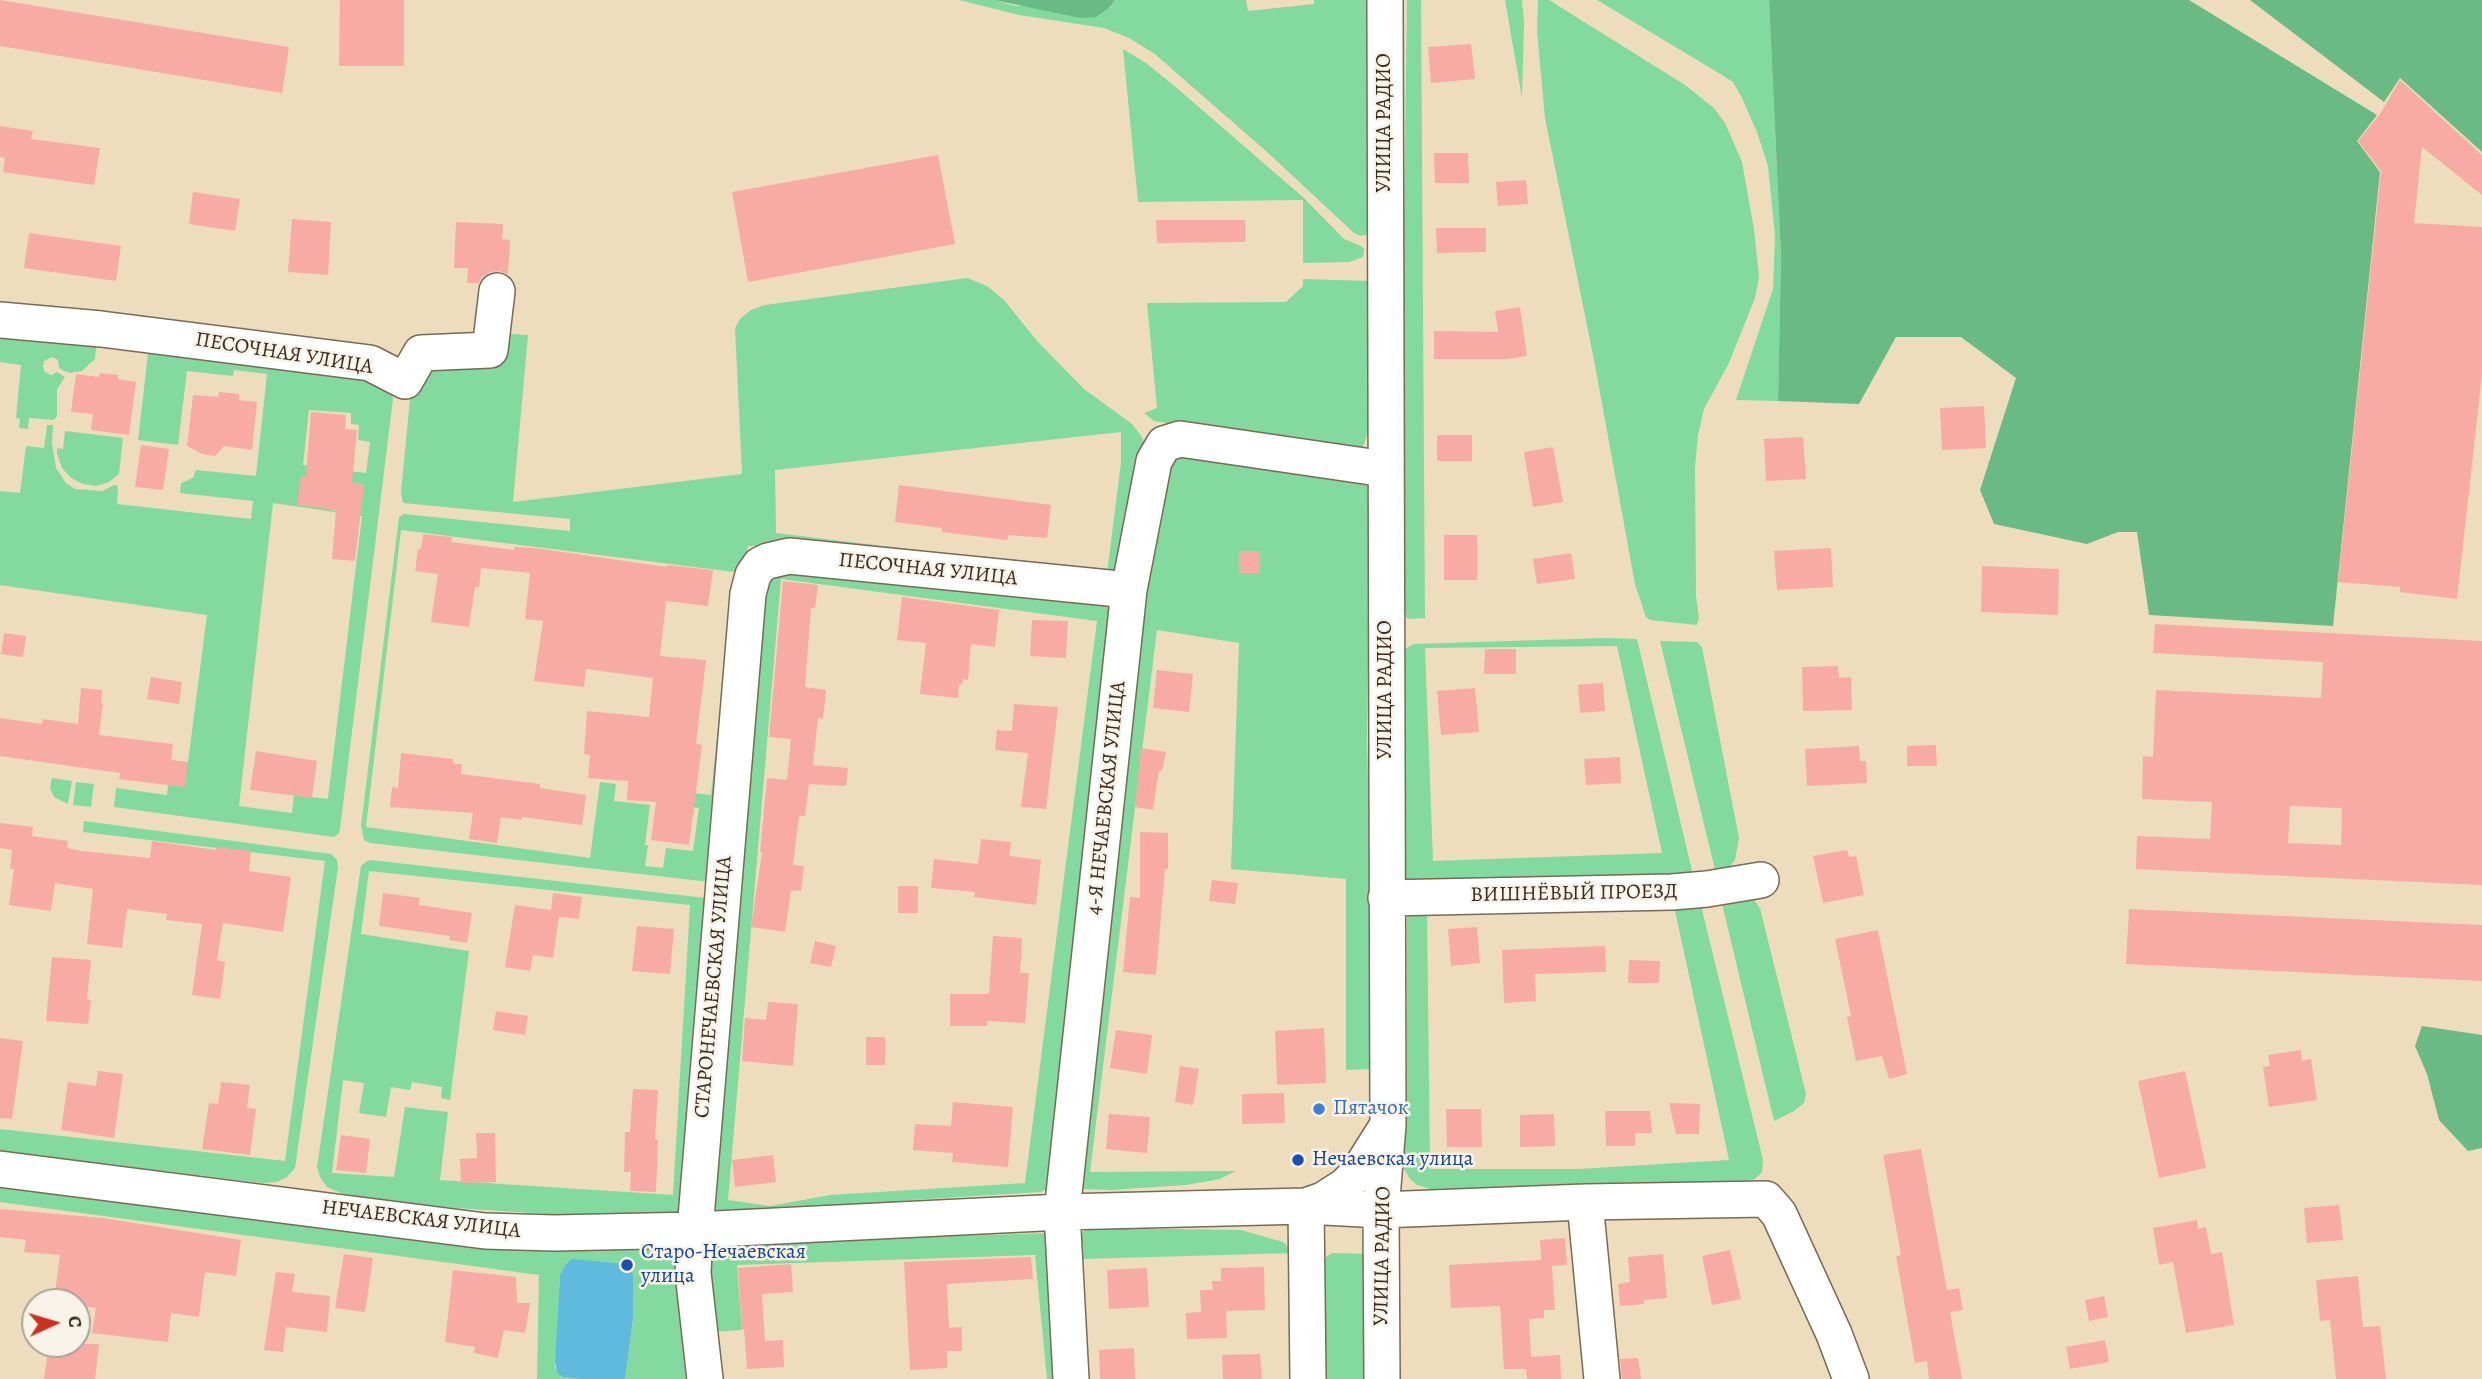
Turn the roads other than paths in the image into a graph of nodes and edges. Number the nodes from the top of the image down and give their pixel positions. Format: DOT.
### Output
graph roads {
  1 [pos="1385,0"];
  2 [pos="497,291"];
  3 [pos="0,320"];
  4 [pos="1385,469"];
  5 [pos="1129,590"];
  6 [pos="748,594"];
  7 [pos="1761,880"];
  8 [pos="1386,898"];
  9 [pos="1388,1125"];
  10 [pos="0,1169"];
  11 [pos="1585,1202"];
  12 [pos="1306,1206"];
  13 [pos="1381,1210"];
  14 [pos="1062,1212"];
  15 [pos="695,1230"];
  16 [pos="705,1379"];
  17 [pos="1071,1379"];
  18 [pos="1308,1379"];
  19 [pos="1382,1379"];
  20 [pos="1602,1379"];
  21 [pos="1851,1379"];
  1 -- 4 [label="street, УЛИЦА РАДИО"];
  2 -- 3 [label="street, ПЕСОЧНАЯ УЛИЦА"];
  4 -- 5 [label="street, 4-Я НЕЧАЕВСКАЯ УЛИЦА"];
  4 -- 8 [label="street, УЛИЦА РАДИО"];
  5 -- 6 [label="street, ПЕСОЧНАЯ УЛИЦА"];
  5 -- 14 [label="street, 4-Я НЕЧАЕВСКАЯ УЛИЦА"];
  6 -- 15 [label="street, СТАРОНЕЧАЕВСКАЯ УЛИЦА"];
  7 -- 8 [label="street, ВИШНЁВЫЙ ПРОЕЗД"];
  8 -- 9 [label="street, УЛИЦА РАДИО"];
  9 -- 12 [label="street"];
  9 -- 13 [label="street, УЛИЦА РАДИО"];
  10 -- 15 [label="street, НЕЧАЕВСКАЯ УЛИЦА"];
  11 -- 13 [label="street"];
  11 -- 20 [label="street"];
  11 -- 21 [label="street"];
  12 -- 13 [label="street, НЕЧАЕВСКАЯ УЛИЦА"];
  12 -- 14 [label="street, НЕЧАЕВСКАЯ УЛИЦА"];
  12 -- 18 [label="street"];
  13 -- 19 [label="street, УЛИЦА РАДИО"];
  14 -- 15 [label="street, НЕЧАЕВСКАЯ УЛИЦА"];
  14 -- 17 [label="street, 4-Я НЕЧАЕВСКАЯ УЛИЦА"];
  15 -- 16 [label="street, СТАРОНЕЧАЕВСКАЯ УЛИЦА"];
}
